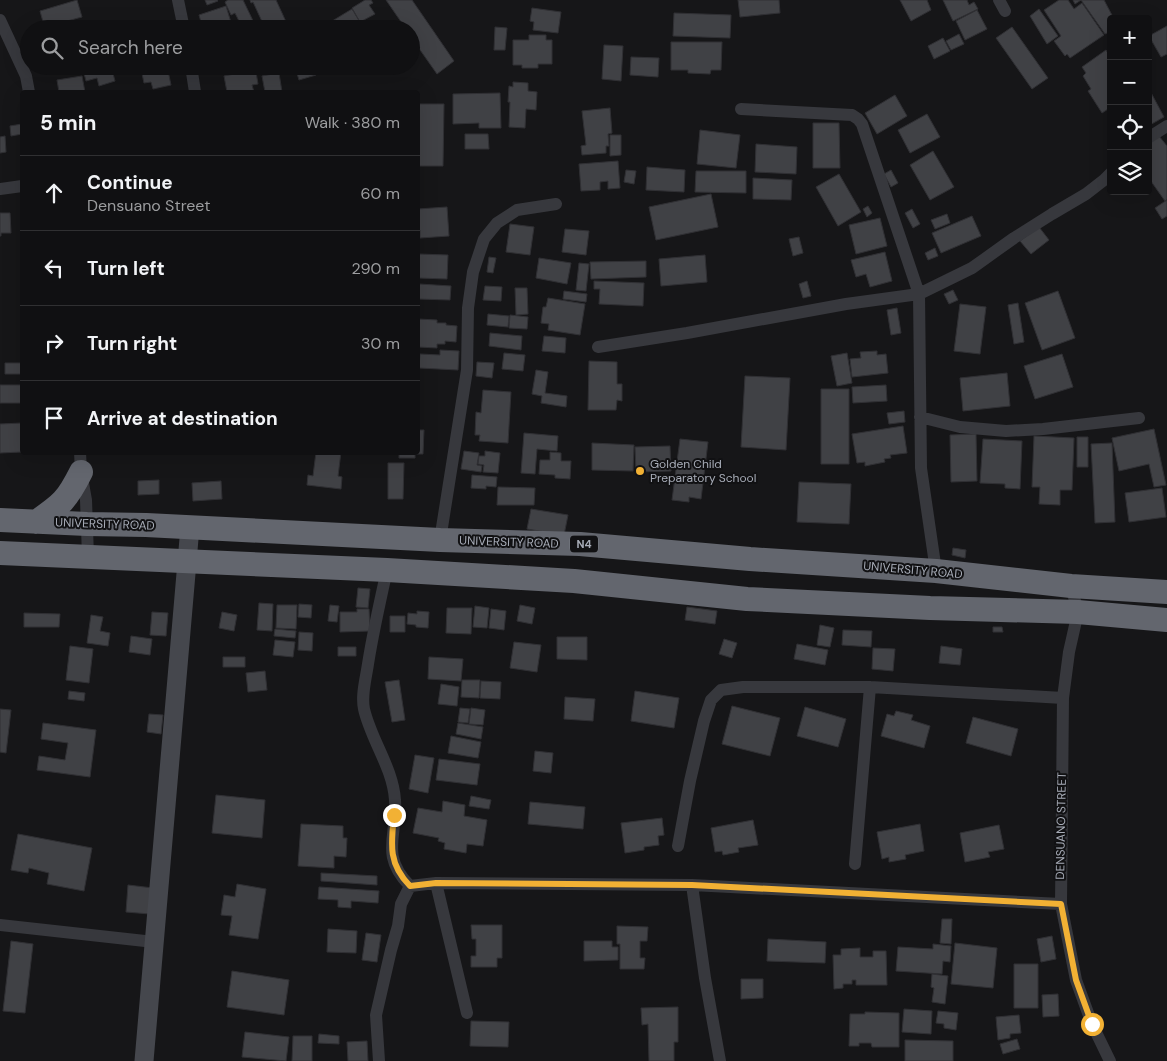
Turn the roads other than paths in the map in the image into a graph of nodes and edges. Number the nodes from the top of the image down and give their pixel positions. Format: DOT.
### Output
graph roads {
  1 [pos="178,0"];
  2 [pos="0,20"];
  3 [pos="182,20"];
  4 [pos="20,63"];
  5 [pos="26,75"];
  6 [pos="192,75"];
  7 [pos="29,90"];
  8 [pos="195,90"];
  9 [pos="742,109"];
  10 [pos="1167,126"];
  11 [pos="1152,135"];
  12 [pos="1107,177"];
  13 [pos="20,186"];
  14 [pos="0,189"];
  15 [pos="556,204"];
  16 [pos="918,294"];
  17 [pos="598,347"];
  18 [pos="920,417"];
  19 [pos="1138,418"];
  20 [pos="80,462"];
  21 [pos="0,520"];
  22 [pos="36,522"];
  23 [pos="87,524"];
  24 [pos="190,527"];
  25 [pos="440,540"];
  26 [pos="0,552"];
  27 [pos="88,556"];
  28 [pos="187,562"];
  29 [pos="387,570"];
  30 [pos="936,571"];
  31 [pos="1071,586"];
  32 [pos="1167,592"];
  33 [pos="1078,612"];
  34 [pos="1167,620"];
  35 [pos="870,688"];
  36 [pos="1063,698"];
  37 [pos="678,846"];
  38 [pos="855,864"];
  39 [pos="436,883"];
  40 [pos="692,885"];
  41 [pos="410,886"];
  42 [pos="1061,904"];
  43 [pos="0,925"];
  44 [pos="154,942"];
  45 [pos="467,1013"];
  46 [pos="144,1061"];
  47 [pos="379,1061"];
  48 [pos="720,1061"];
  49 [pos="1110,1061"];
  1 -- 3 [label="street"];
  2 -- 4 [label="street"];
  5 -- 7 [label="street"];
  6 -- 8 [label="street"];
  9 -- 16 [label="street"];
  10 -- 11 [label="street"];
  12 -- 16 [label="street"];
  13 -- 14 [label="street"];
  15 -- 25 [label="street"];
  16 -- 17 [label="street"];
  16 -- 18 [label="street"];
  18 -- 19 [label="street"];
  18 -- 30 [label="street"];
  20 -- 22 [label="highway"];
  20 -- 23 [label="street"];
  21 -- 22 [label="highway, UNIVERSITY ROAD / N4"];
  22 -- 23 [label="highway, UNIVERSITY ROAD / N4"];
  23 -- 24 [label="highway, UNIVERSITY ROAD / N4"];
  23 -- 27 [label="street"];
  24 -- 25 [label="highway, UNIVERSITY ROAD / N4"];
  24 -- 28 [label="street"];
  25 -- 30 [label="highway, UNIVERSITY ROAD / N4"];
  26 -- 27 [label="highway"];
  27 -- 28 [label="highway"];
  28 -- 29 [label="highway"];
  28 -- 44 [label="street"];
  29 -- 33 [label="highway"];
  29 -- 41 [label="street"];
  30 -- 31 [label="highway, UNIVERSITY ROAD / N4"];
  31 -- 32 [label="highway, UNIVERSITY ROAD / N4"];
  31 -- 33 [label="street, DENSUANO STREET"];
  33 -- 34 [label="highway"];
  33 -- 36 [label="street, DENSUANO STREET"];
  35 -- 36 [label="street"];
  35 -- 37 [label="street"];
  35 -- 38 [label="street"];
  36 -- 42 [label="street, DENSUANO STREET"];
  39 -- 40 [label="street"];
  39 -- 41 [label="street"];
  39 -- 45 [label="street"];
  40 -- 42 [label="street"];
  40 -- 48 [label="street"];
  41 -- 47 [label="street"];
  42 -- 49 [label="street, DENSUANO STREET"];
  43 -- 44 [label="street"];
  44 -- 46 [label="street"];
}
